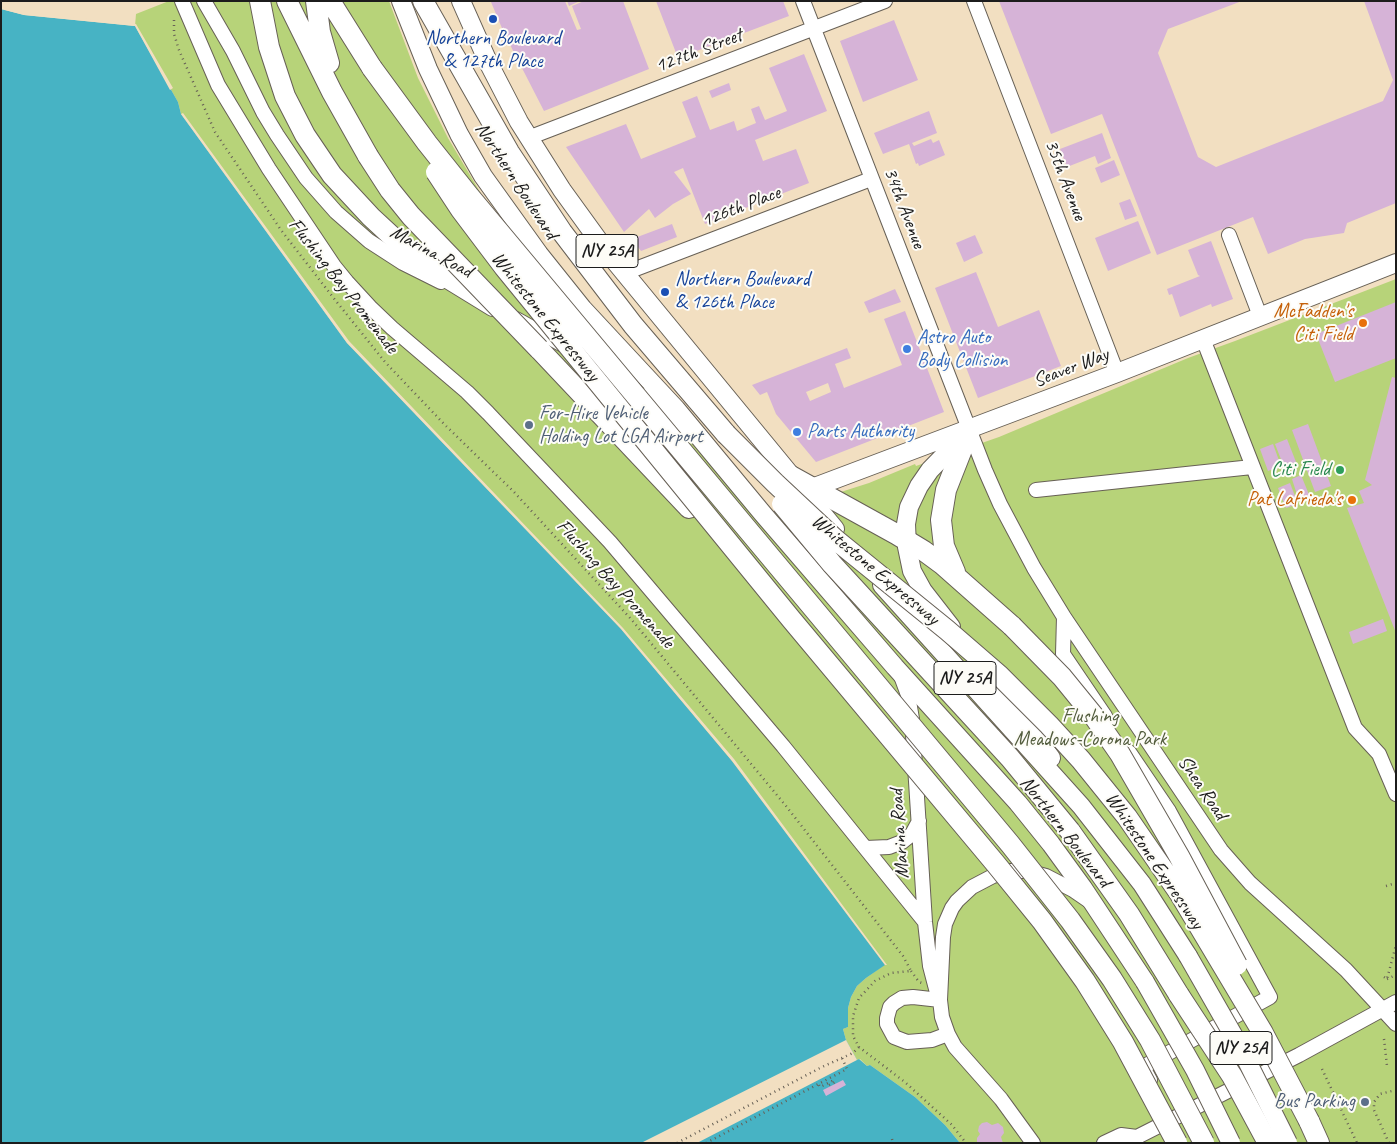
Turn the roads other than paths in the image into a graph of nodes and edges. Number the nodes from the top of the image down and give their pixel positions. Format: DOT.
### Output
graph roads {
  1 [pos="182,1"];
  2 [pos="204,1"];
  3 [pos="260,1"];
  4 [pos="288,1"];
  5 [pos="316,1"];
  6 [pos="330,1"];
  7 [pos="402,1"];
  8 [pos="422,1"];
  9 [pos="429,1"];
  10 [pos="461,1"];
  11 [pos="803,1"];
  12 [pos="885,1"];
  13 [pos="974,1"];
  14 [pos="814,28"];
  15 [pos="372,68"];
  16 [pos="485,109"];
  17 [pos="528,138"];
  18 [pos="368,156"];
  19 [pos="871,180"];
  20 [pos="1229,235"];
  21 [pos="1396,263"];
  22 [pos="625,273"];
  23 [pos="492,306"];
  24 [pos="1260,316"];
  25 [pos="1203,339"];
  26 [pos="1117,373"];
  27 [pos="970,429"];
  28 [pos="726,434"];
  29 [pos="717,459"];
  30 [pos="1252,466"];
  31 [pos="802,485"];
  32 [pos="1036,490"];
  33 [pos="763,514"];
  34 [pos="906,539"];
  35 [pos="960,580"];
  36 [pos="1064,617"];
  37 [pos="791,619"];
  38 [pos="896,667"];
  39 [pos="1396,794"];
  40 [pos="919,821"];
  41 [pos="866,848"];
  42 [pos="1127,864"];
  43 [pos="1098,910"];
  44 [pos="925,922"];
  45 [pos="1179,995"];
  46 [pos="940,1000"];
  47 [pos="1396,1002"];
  48 [pos="1382,1009"];
  49 [pos="1396,1024"];
  50 [pos="948,1034"];
  51 [pos="1171,1120"];
  52 [pos="1309,1122"];
  53 [pos="1136,1140"];
  54 [pos="1033,1143"];
  55 [pos="1104,1143"];
  56 [pos="1177,1143"];
  57 [pos="1204,1143"];
  58 [pos="1231,1143"];
  59 [pos="1257,1143"];
  60 [pos="1268,1143"];
  61 [pos="1288,1143"];
  62 [pos="1319,1143"];
  1 -- 41 [label="street"];
  2 -- 23 [label="street, Marina Road"];
  3 -- 23 [label="highway"];
  4 -- 18 [label="highway"];
  5 -- 18 [label="highway"];
  6 -- 15 [label="highway, Whitestone Expressway"];
  7 -- 29 [label="main road, Northern Boulevard / NY 25A"];
  8 -- 16 [label="highway, Whitestone Expressway"];
  9 -- 16 [label="highway"];
  10 -- 17 [label="main road, Northern Boulevard / NY 25A"];
  11 -- 14 [label="street, 34th Avenue"];
  12 -- 14 [label="street, 127th Street"];
  13 -- 26 [label="street, 35th Avenue"];
  14 -- 17 [label="street, 127th Street"];
  14 -- 19 [label="street, 34th Avenue"];
  15 -- 37 [label="highway, Whitestone Expressway, bridge"];
  15 -- 57 [label="highway, bridge"];
  16 -- 28 [label="highway, Whitestone Expressway"];
  17 -- 22 [label="main road, Northern Boulevard / NY 25A"];
  18 -- 37 [label="highway, bridge"];
  19 -- 22 [label="street, 126th Place"];
  19 -- 27 [label="street, 34th Avenue"];
  20 -- 24 [label="street"];
  21 -- 24 [label="main road, Seaver Way"];
  22 -- 31 [label="main road, Northern Boulevard / NY 25A"];
  23 -- 29 [label="street, Marina Road"];
  24 -- 25 [label="main road, Seaver Way"];
  25 -- 26 [label="main road, Seaver Way"];
  25 -- 30 [label="street"];
  26 -- 27 [label="main road, Seaver Way"];
  27 -- 31 [label="main road, Seaver Way"];
  27 -- 34 [label="main road"];
  27 -- 35 [label="highway"];
  27 -- 36 [label="street, Shea Road"];
  28 -- 45 [label="highway, bridge"];
  28 -- 52 [label="highway, Whitestone Expressway, bridge"];
  29 -- 33 [label="main road, Northern Boulevard / NY 25A"];
  30 -- 32 [label="street"];
  30 -- 39 [label="street"];
  31 -- 33 [label="main road, Seaver Way"];
  31 -- 34 [label="highway"];
  31 -- 42 [label="main road, Northern Boulevard / NY 25A"];
  33 -- 38 [label="main road, Northern Boulevard / NY 25A"];
  34 -- 35 [label="highway"];
  34 -- 42 [label="main road"];
  35 -- 52 [label="highway, bridge"];
  36 -- 48 [label="street, Shea Road"];
  36 -- 51 [label="street"];
  37 -- 56 [label="highway, Whitestone Expressway, bridge"];
  38 -- 40 [label="street, Marina Road"];
  38 -- 43 [label="main road, Northern Boulevard / NY 25A"];
  40 -- 41 [label="street"];
  40 -- 44 [label="street, Marina Road"];
  41 -- 44 [label="street"];
  42 -- 61 [label="main road, Northern Boulevard / NY 25A, bridge"];
  43 -- 46 [label="street, Marina Road"];
  43 -- 58 [label="main road, Northern Boulevard / NY 25A, bridge"];
  44 -- 46 [label="street, Marina Road"];
  45 -- 59 [label="highway, bridge"];
  45 -- 60 [label="highway, bridge"];
  46 -- 50 [label="street, Marina Road"];
  46 -- 50 [label="street"];
  47 -- 48 [label="street"];
  48 -- 49 [label="street, Shea Road"];
  48 -- 51 [label="street"];
  50 -- 54 [label="street, Marina Road"];
  51 -- 53 [label="street"];
  52 -- 62 [label="highway, Whitestone Expressway"];
  53 -- 55 [label="street"];
}
